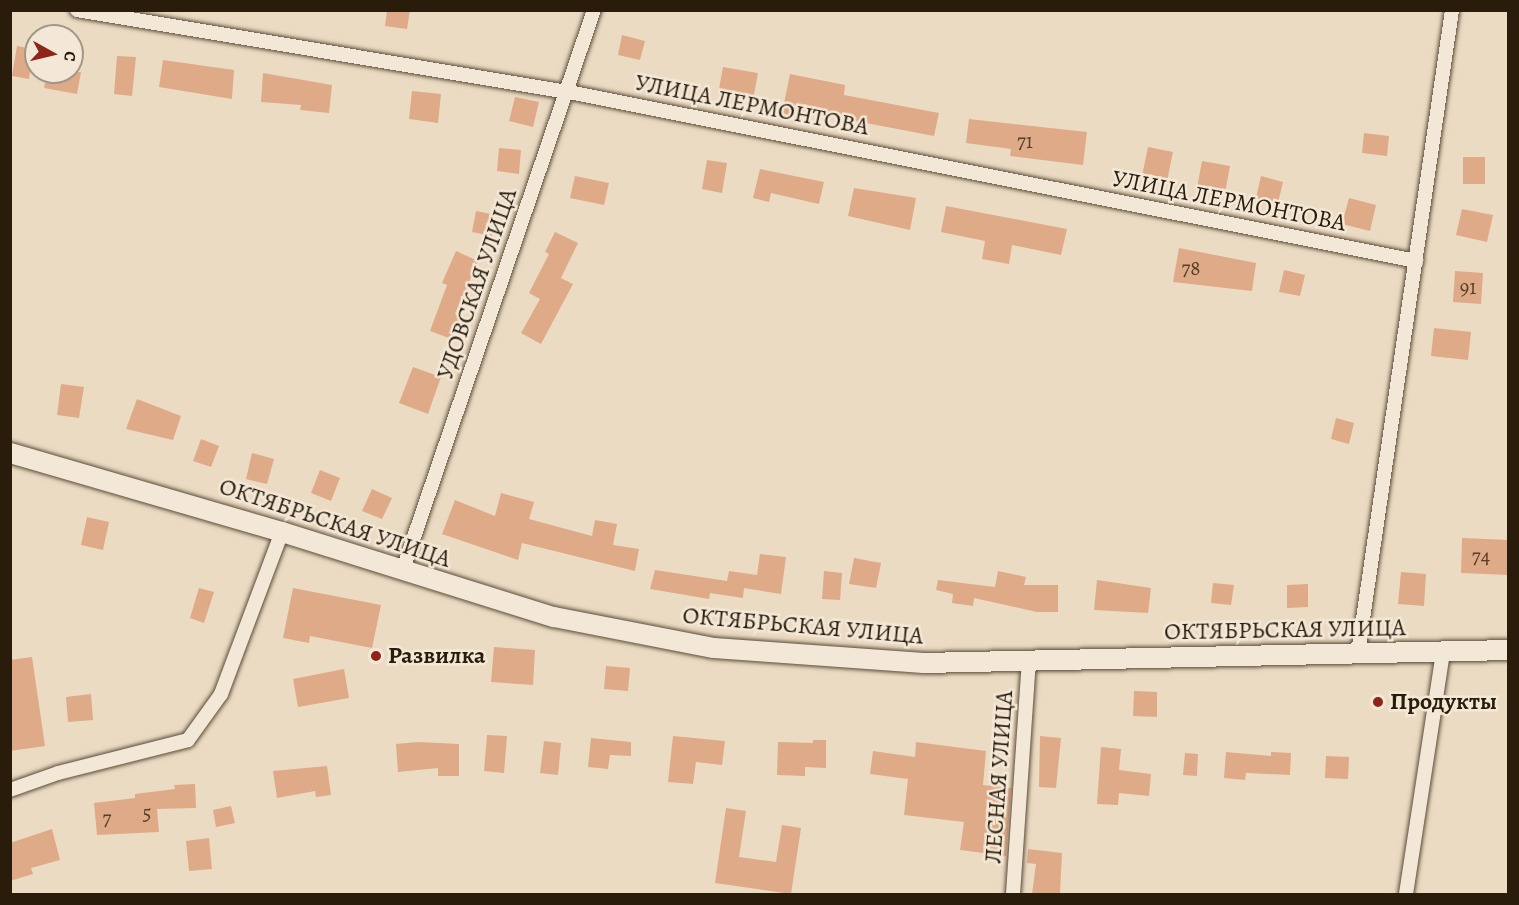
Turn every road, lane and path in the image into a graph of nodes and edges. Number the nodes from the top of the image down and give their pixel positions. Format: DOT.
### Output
graph roads {
  1 [pos="77,10"];
  2 [pos="594,10"];
  3 [pos="1452,10"];
  4 [pos="569,92"];
  5 [pos="1416,261"];
  6 [pos="10,453"];
  7 [pos="282,531"];
  8 [pos="402,572"];
  9 [pos="1509,650"];
  10 [pos="1443,652"];
  11 [pos="1358,653"];
  12 [pos="1029,662"];
  13 [pos="10,790"];
  14 [pos="1013,894"];
  15 [pos="1406,894"];
  1 -- 4 [label="street, УЛИЦА ЛЕРМОНТОВА"];
  2 -- 4 [label="street, УДОВСКАЯ УЛИЦА"];
  3 -- 5 [label="street"];
  4 -- 5 [label="street, УЛИЦА ЛЕРМОНТОВА"];
  4 -- 8 [label="street, УДОВСКАЯ УЛИЦА"];
  5 -- 11 [label="street"];
  6 -- 7 [label="street, ОКТЯБРЬСКАЯ УЛИЦА"];
  7 -- 8 [label="street, ОКТЯБРЬСКАЯ УЛИЦА"];
  7 -- 13 [label="street"];
  8 -- 12 [label="street, ОКТЯБРЬСКАЯ УЛИЦА"];
  9 -- 10 [label="street, ОКТЯБРЬСКАЯ УЛИЦА"];
  10 -- 11 [label="street, ОКТЯБРЬСКАЯ УЛИЦА"];
  10 -- 15 [label="street"];
  11 -- 12 [label="street, ОКТЯБРЬСКАЯ УЛИЦА"];
  12 -- 14 [label="street, ЛЕСНАЯ УЛИЦА"];
}
